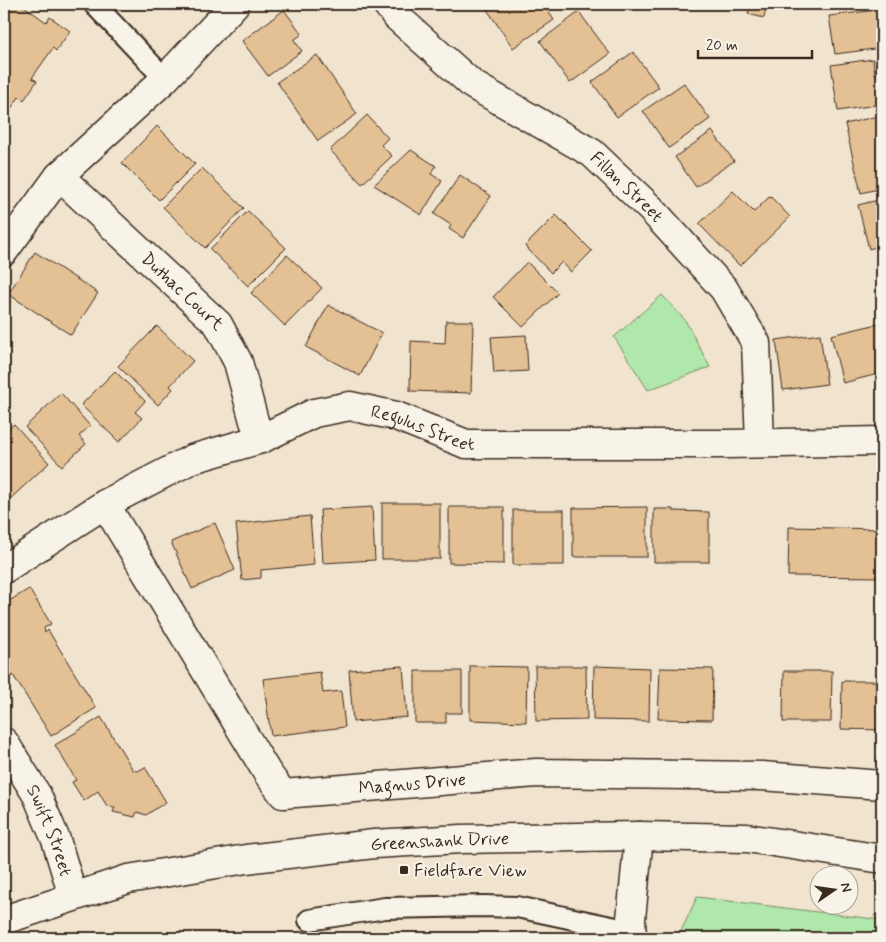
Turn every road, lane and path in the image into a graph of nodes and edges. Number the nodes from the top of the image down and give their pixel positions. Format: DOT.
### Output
graph roads {
  1 [pos="94,4"];
  2 [pos="235,4"];
  3 [pos="387,4"];
  4 [pos="165,79"];
  5 [pos="59,176"];
  6 [pos="4,250"];
  7 [pos="261,439"];
  8 [pos="882,441"];
  9 [pos="760,442"];
  10 [pos="105,504"];
  11 [pos="4,569"];
  12 [pos="4,742"];
  13 [pos="882,785"];
  14 [pos="639,836"];
  15 [pos="882,859"];
  16 [pos="73,896"];
  17 [pos="4,920"];
  18 [pos="310,920"];
  19 [pos="631,935"];
  1 -- 4 [label="lane"];
  2 -- 4 [label="street"];
  3 -- 9 [label="street, Fillan Street"];
  4 -- 5 [label="street"];
  5 -- 6 [label="street"];
  5 -- 7 [label="street, Duthac Court"];
  7 -- 9 [label="street, Regulus Street"];
  7 -- 10 [label="street, Regulus Street"];
  8 -- 9 [label="street, Regulus Street"];
  10 -- 11 [label="street, Regulus Street"];
  10 -- 13 [label="street, Magnus Drive"];
  12 -- 16 [label="street, Swift Street"];
  14 -- 15 [label="street, Greenshank Drive"];
  14 -- 16 [label="street, Greenshank Drive"];
  14 -- 19 [label="street"];
  16 -- 17 [label="street, Greenshank Drive"];
  18 -- 19 [label="lane"];
}
